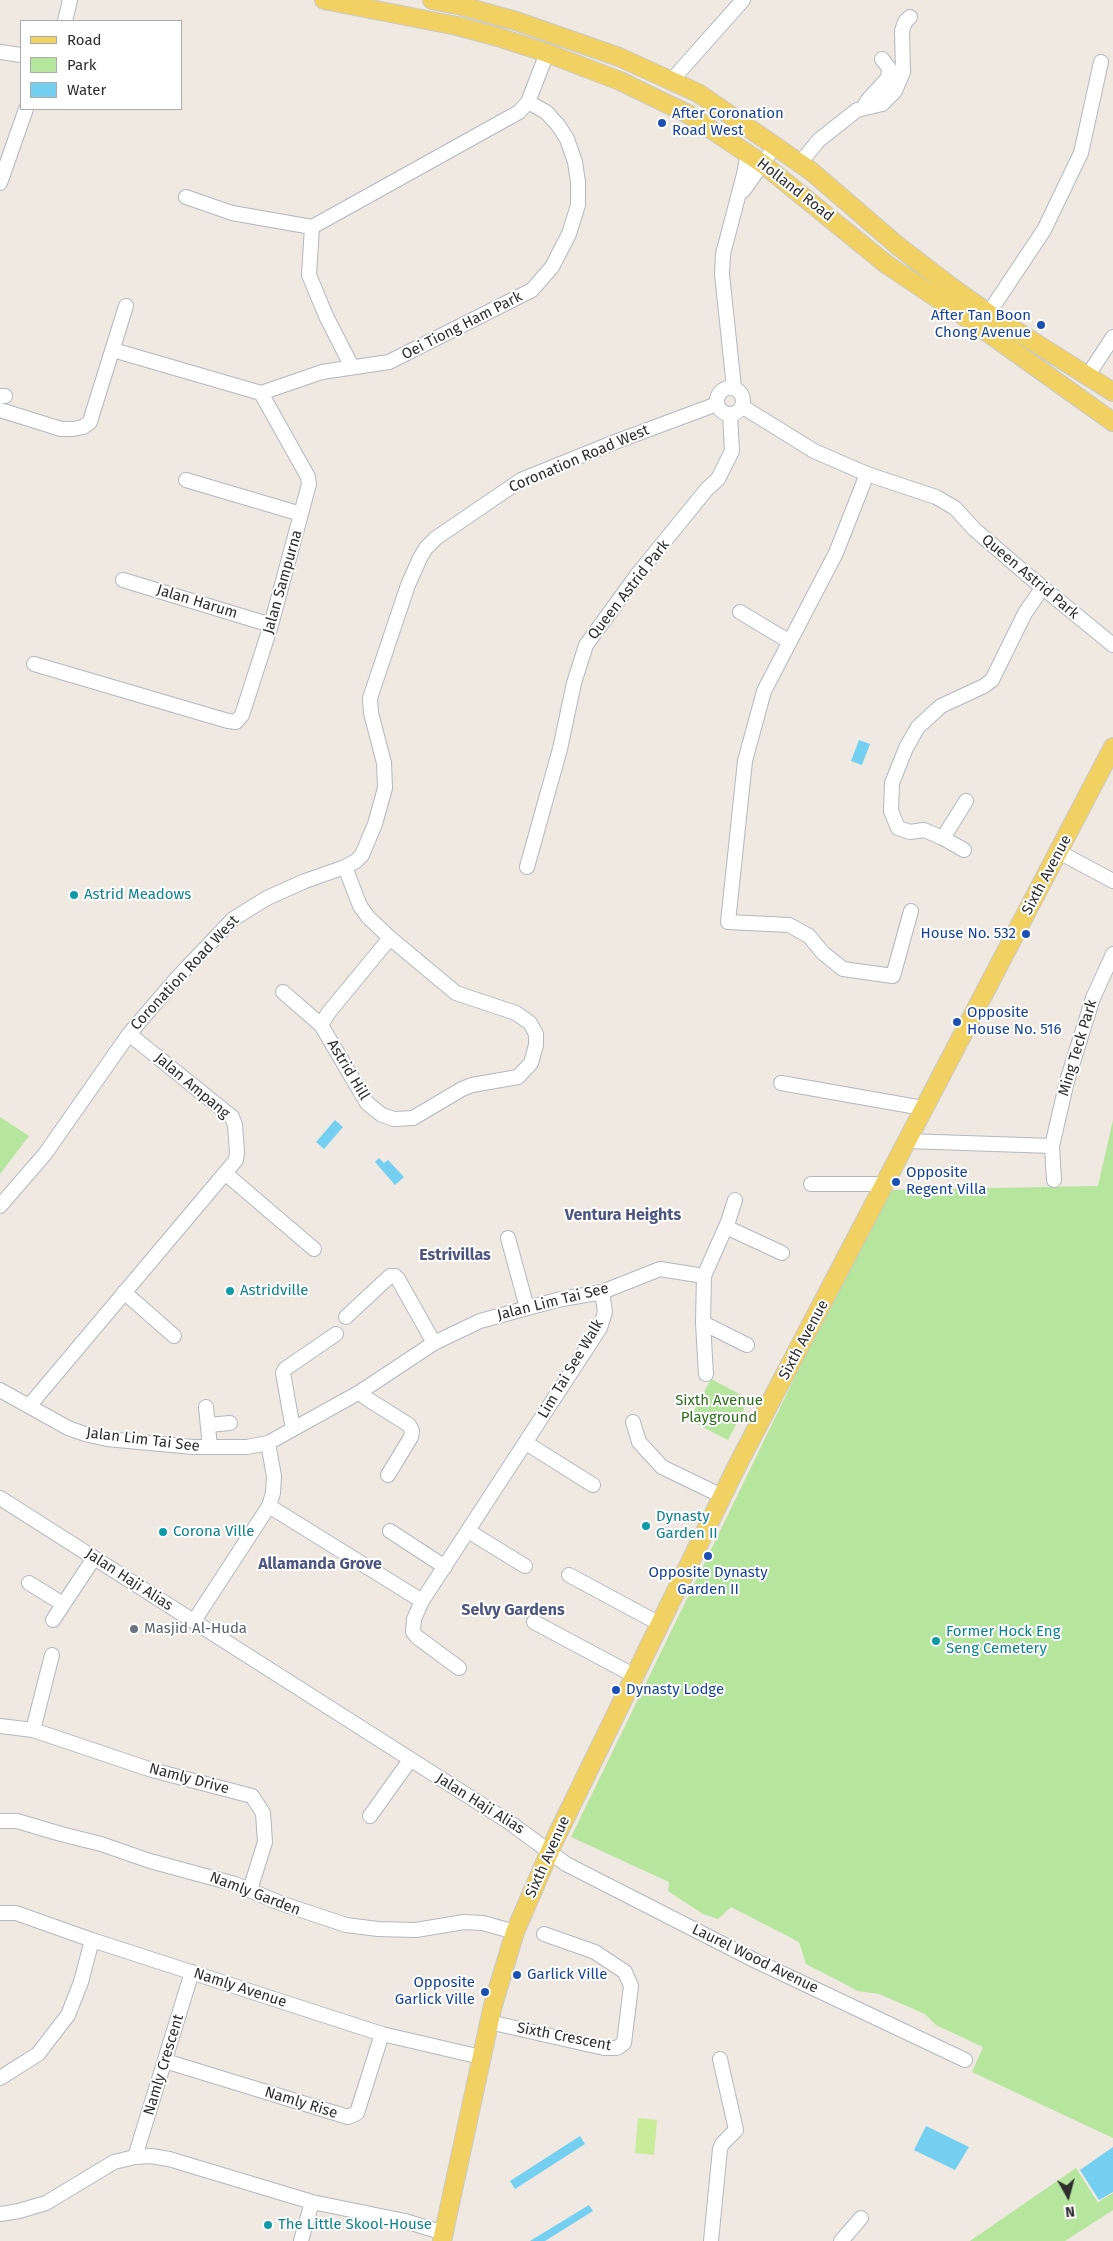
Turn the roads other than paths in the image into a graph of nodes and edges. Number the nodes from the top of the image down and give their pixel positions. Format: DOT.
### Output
graph roads {
  1 [pos="70,0"];
  2 [pos="324,0"];
  3 [pos="432,0"];
  4 [pos="743,0"];
  5 [pos="910,17"];
  6 [pos="64,20"];
  7 [pos="0,52"];
  8 [pos="547,53"];
  9 [pos="20,55"];
  10 [pos="882,59"];
  11 [pos="1100,62"];
  12 [pos="671,81"];
  13 [pos="528,102"];
  14 [pos="863,108"];
  15 [pos="26,110"];
  16 [pos="775,146"];
  17 [pos="748,153"];
  18 [pos="800,163"];
  19 [pos="763,164"];
  20 [pos="0,183"];
  21 [pos="186,197"];
  22 [pos="738,198"];
  23 [pos="312,227"];
  24 [pos="126,306"];
  25 [pos="984,320"];
  26 [pos="1113,336"];
  27 [pos="113,350"];
  28 [pos="352,366"];
  29 [pos="1088,376"];
  30 [pos="734,388"];
  31 [pos="1113,392"];
  32 [pos="262,393"];
  33 [pos="717,404"];
  34 [pos="743,407"];
  35 [pos="0,410"];
  36 [pos="730,415"];
  37 [pos="1113,422"];
  38 [pos="867,474"];
  39 [pos="186,480"];
  40 [pos="301,514"];
  41 [pos="123,580"];
  42 [pos="1043,588"];
  43 [pos="740,612"];
  44 [pos="271,624"];
  45 [pos="790,642"];
  46 [pos="1113,645"];
  47 [pos="34,664"];
  48 [pos="1113,748"];
  49 [pos="966,801"];
  50 [pos="944,838"];
  51 [pos="964,850"];
  52 [pos="1059,852"];
  53 [pos="527,867"];
  54 [pos="345,868"];
  55 [pos="1113,881"];
  56 [pos="911,911"];
  57 [pos="390,938"];
  58 [pos="1113,954"];
  59 [pos="283,992"];
  60 [pos="321,1025"];
  61 [pos="129,1034"];
  62 [pos="781,1083"];
  63 [pos="923,1108"];
  64 [pos="907,1141"];
  65 [pos="1052,1146"];
  66 [pos="226,1174"];
  67 [pos="1054,1180"];
  68 [pos="811,1184"];
  69 [pos="886,1184"];
  70 [pos="735,1200"];
  71 [pos="0,1206"];
  72 [pos="726,1227"];
  73 [pos="508,1238"];
  74 [pos="314,1249"];
  75 [pos="782,1253"];
  76 [pos="704,1276"];
  77 [pos="124,1292"];
  78 [pos="602,1292"];
  79 [pos="528,1308"];
  80 [pos="346,1317"];
  81 [pos="703,1323"];
  82 [pos="336,1334"];
  83 [pos="174,1336"];
  84 [pos="434,1343"];
  85 [pos="747,1345"];
  86 [pos="706,1374"];
  87 [pos="0,1390"];
  88 [pos="360,1392"];
  89 [pos="28,1406"];
  90 [pos="206,1407"];
  91 [pos="633,1422"];
  92 [pos="230,1423"];
  93 [pos="208,1424"];
  94 [pos="293,1429"];
  95 [pos="268,1443"];
  96 [pos="526,1443"];
  97 [pos="210,1447"];
  98 [pos="388,1476"];
  99 [pos="593,1485"];
  100 [pos="722,1496"];
  101 [pos="0,1498"];
  102 [pos="269,1506"];
  103 [pos="390,1531"];
  104 [pos="468,1531"];
  105 [pos="94,1558"];
  106 [pos="525,1566"];
  107 [pos="445,1567"];
  108 [pos="569,1575"];
  109 [pos="29,1583"];
  110 [pos="422,1601"];
  111 [pos="63,1604"];
  112 [pos="53,1620"];
  113 [pos="194,1621"];
  114 [pos="534,1622"];
  115 [pos="660,1624"];
  116 [pos="52,1655"];
  117 [pos="459,1668"];
  118 [pos="635,1676"];
  119 [pos="0,1726"];
  120 [pos="33,1730"];
  121 [pos="410,1760"];
  122 [pos="370,1816"];
  123 [pos="0,1821"];
  124 [pos="550,1851"];
  125 [pos="250,1890"];
  126 [pos="0,1913"];
  127 [pos="515,1932"];
  128 [pos="544,1934"];
  129 [pos="92,1940"];
  130 [pos="192,1972"];
  131 [pos="489,2022"];
  132 [pos="382,2034"];
  133 [pos="482,2057"];
  134 [pos="720,2059"];
  135 [pos="965,2060"];
  136 [pos="165,2061"];
  137 [pos="0,2078"];
  138 [pos="135,2157"];
  139 [pos="312,2202"];
  140 [pos="0,2214"];
  141 [pos="861,2218"];
  142 [pos="443,2237"];
  143 [pos="300,2241"];
  144 [pos="711,2241"];
  145 [pos="840,2241"];
  1 -- 6 [label="street"];
  2 -- 8 [label="main road, Holland Road"];
  3 -- 12 [label="main road, Holland Road"];
  4 -- 12 [label="street"];
  5 -- 14 [label="street"];
  7 -- 9 [label="street"];
  8 -- 13 [label="street"];
  8 -- 17 [label="main road, Holland Road"];
  10 -- 14 [label="street"];
  11 -- 25 [label="street"];
  12 -- 16 [label="main road, Holland Road"];
  13 -- 23 [label="street"];
  13 -- 28 [label="street, Oei Tiong Ham Park"];
  14 -- 18 [label="street"];
  15 -- 20 [label="street"];
  16 -- 18 [label="main road, Holland Road"];
  16 -- 19 [label="street"];
  17 -- 19 [label="main road, Holland Road"];
  17 -- 22 [label="street"];
  18 -- 25 [label="main road, Holland Road"];
  19 -- 22 [label="street"];
  19 -- 25 [label="main road, Holland Road"];
  21 -- 23 [label="street"];
  22 -- 30 [label="street"];
  23 -- 28 [label="street"];
  24 -- 27 [label="street"];
  25 -- 29 [label="main road, Holland Road"];
  25 -- 37 [label="main road, Holland Road"];
  26 -- 29 [label="street"];
  27 -- 32 [label="street"];
  27 -- 35 [label="street"];
  28 -- 32 [label="street, Oei Tiong Ham Park"];
  29 -- 31 [label="main road, Holland Road"];
  30 -- 33 [label="street"];
  30 -- 34 [label="street"];
  32 -- 40 [label="street, Jalan Sampurna"];
  33 -- 36 [label="street"];
  33 -- 54 [label="street, Coronation Road West"];
  34 -- 36 [label="street"];
  34 -- 38 [label="street, Queen Astrid Park"];
  36 -- 53 [label="street, Queen Astrid Park"];
  38 -- 42 [label="street, Queen Astrid Park"];
  38 -- 45 [label="street"];
  39 -- 40 [label="street"];
  40 -- 44 [label="street, Jalan Sampurna"];
  41 -- 44 [label="street, Jalan Harum"];
  42 -- 46 [label="street, Queen Astrid Park"];
  42 -- 50 [label="street"];
  43 -- 45 [label="street"];
  44 -- 47 [label="street, Jalan Sampurna"];
  45 -- 56 [label="street"];
  48 -- 52 [label="main road, Sixth Avenue"];
  49 -- 50 [label="street"];
  50 -- 51 [label="street"];
  52 -- 55 [label="street"];
  52 -- 63 [label="main road, Sixth Avenue"];
  54 -- 57 [label="street, Astrid Hill"];
  54 -- 61 [label="street, Coronation Road West"];
  57 -- 60 [label="street, Astrid Hill"];
  57 -- 60 [label="street, Astrid Hill"];
  58 -- 65 [label="street, Ming Teck Park"];
  59 -- 60 [label="street"];
  61 -- 66 [label="street, Jalan Ampang"];
  61 -- 71 [label="street, Coronation Road West"];
  62 -- 63 [label="street"];
  63 -- 64 [label="main road, Sixth Avenue"];
  64 -- 65 [label="street"];
  64 -- 69 [label="main road, Sixth Avenue"];
  65 -- 67 [label="street, Ming Teck Park"];
  66 -- 74 [label="street"];
  66 -- 77 [label="street, Jalan Ampang"];
  68 -- 69 [label="street"];
  69 -- 100 [label="main road, Sixth Avenue"];
  70 -- 72 [label="street"];
  72 -- 75 [label="street"];
  72 -- 76 [label="street"];
  73 -- 79 [label="street"];
  76 -- 78 [label="street, Jalan Lim Tai See"];
  76 -- 81 [label="street"];
  77 -- 83 [label="street"];
  77 -- 89 [label="street, Jalan Ampang"];
  78 -- 79 [label="street, Jalan Lim Tai See"];
  78 -- 96 [label="street, Lim Tai See Walk"];
  79 -- 84 [label="street, Jalan Lim Tai See"];
  80 -- 84 [label="street"];
  81 -- 85 [label="street"];
  81 -- 86 [label="street"];
  82 -- 94 [label="street"];
  84 -- 88 [label="street, Jalan Lim Tai See"];
  87 -- 89 [label="street, Jalan Lim Tai See"];
  88 -- 94 [label="street, Jalan Lim Tai See"];
  88 -- 98 [label="street"];
  89 -- 97 [label="street, Jalan Lim Tai See"];
  90 -- 93 [label="street"];
  91 -- 100 [label="street"];
  92 -- 93 [label="street"];
  93 -- 97 [label="street"];
  94 -- 95 [label="street, Jalan Lim Tai See"];
  95 -- 97 [label="street, Jalan Lim Tai See"];
  95 -- 102 [label="street"];
  96 -- 99 [label="street"];
  96 -- 104 [label="street, Lim Tai See Walk"];
  100 -- 115 [label="main road, Sixth Avenue"];
  101 -- 105 [label="street, Jalan Haji Alias"];
  102 -- 110 [label="street"];
  102 -- 113 [label="street"];
  103 -- 107 [label="street"];
  104 -- 106 [label="street"];
  104 -- 107 [label="street, Lim Tai See Walk"];
  105 -- 111 [label="street"];
  105 -- 113 [label="street, Jalan Haji Alias"];
  107 -- 110 [label="street, Lim Tai See Walk"];
  108 -- 115 [label="street"];
  109 -- 111 [label="street"];
  110 -- 117 [label="street, Lim Tai See Walk"];
  111 -- 112 [label="street"];
  113 -- 121 [label="street, Jalan Haji Alias"];
  114 -- 118 [label="street"];
  115 -- 118 [label="main road, Sixth Avenue"];
  116 -- 120 [label="street"];
  118 -- 124 [label="main road, Sixth Avenue"];
  119 -- 120 [label="street, Namly Drive"];
  120 -- 125 [label="street, Namly Drive"];
  121 -- 122 [label="street"];
  121 -- 124 [label="street, Jalan Haji Alias"];
  123 -- 125 [label="street, Namly Garden"];
  124 -- 127 [label="main road, Sixth Avenue"];
  124 -- 135 [label="street, Laurel Wood Avenue"];
  125 -- 127 [label="street, Namly Garden"];
  126 -- 129 [label="street, Namly Avenue"];
  127 -- 131 [label="main road, Sixth Avenue"];
  128 -- 131 [label="street, Sixth Crescent"];
  129 -- 130 [label="street, Namly Avenue"];
  129 -- 137 [label="street"];
  130 -- 132 [label="street, Namly Avenue"];
  130 -- 136 [label="street, Namly Crescent"];
  131 -- 133 [label="main road, Sixth Avenue"];
  132 -- 133 [label="street, Namly Avenue"];
  132 -- 136 [label="street, Namly Rise"];
  133 -- 142 [label="main road, Sixth Avenue"];
  134 -- 144 [label="street"];
  136 -- 138 [label="street, Namly Crescent"];
  138 -- 139 [label="street"];
  138 -- 140 [label="street"];
  139 -- 142 [label="street"];
  139 -- 143 [label="street"];
  141 -- 145 [label="street"];
}
